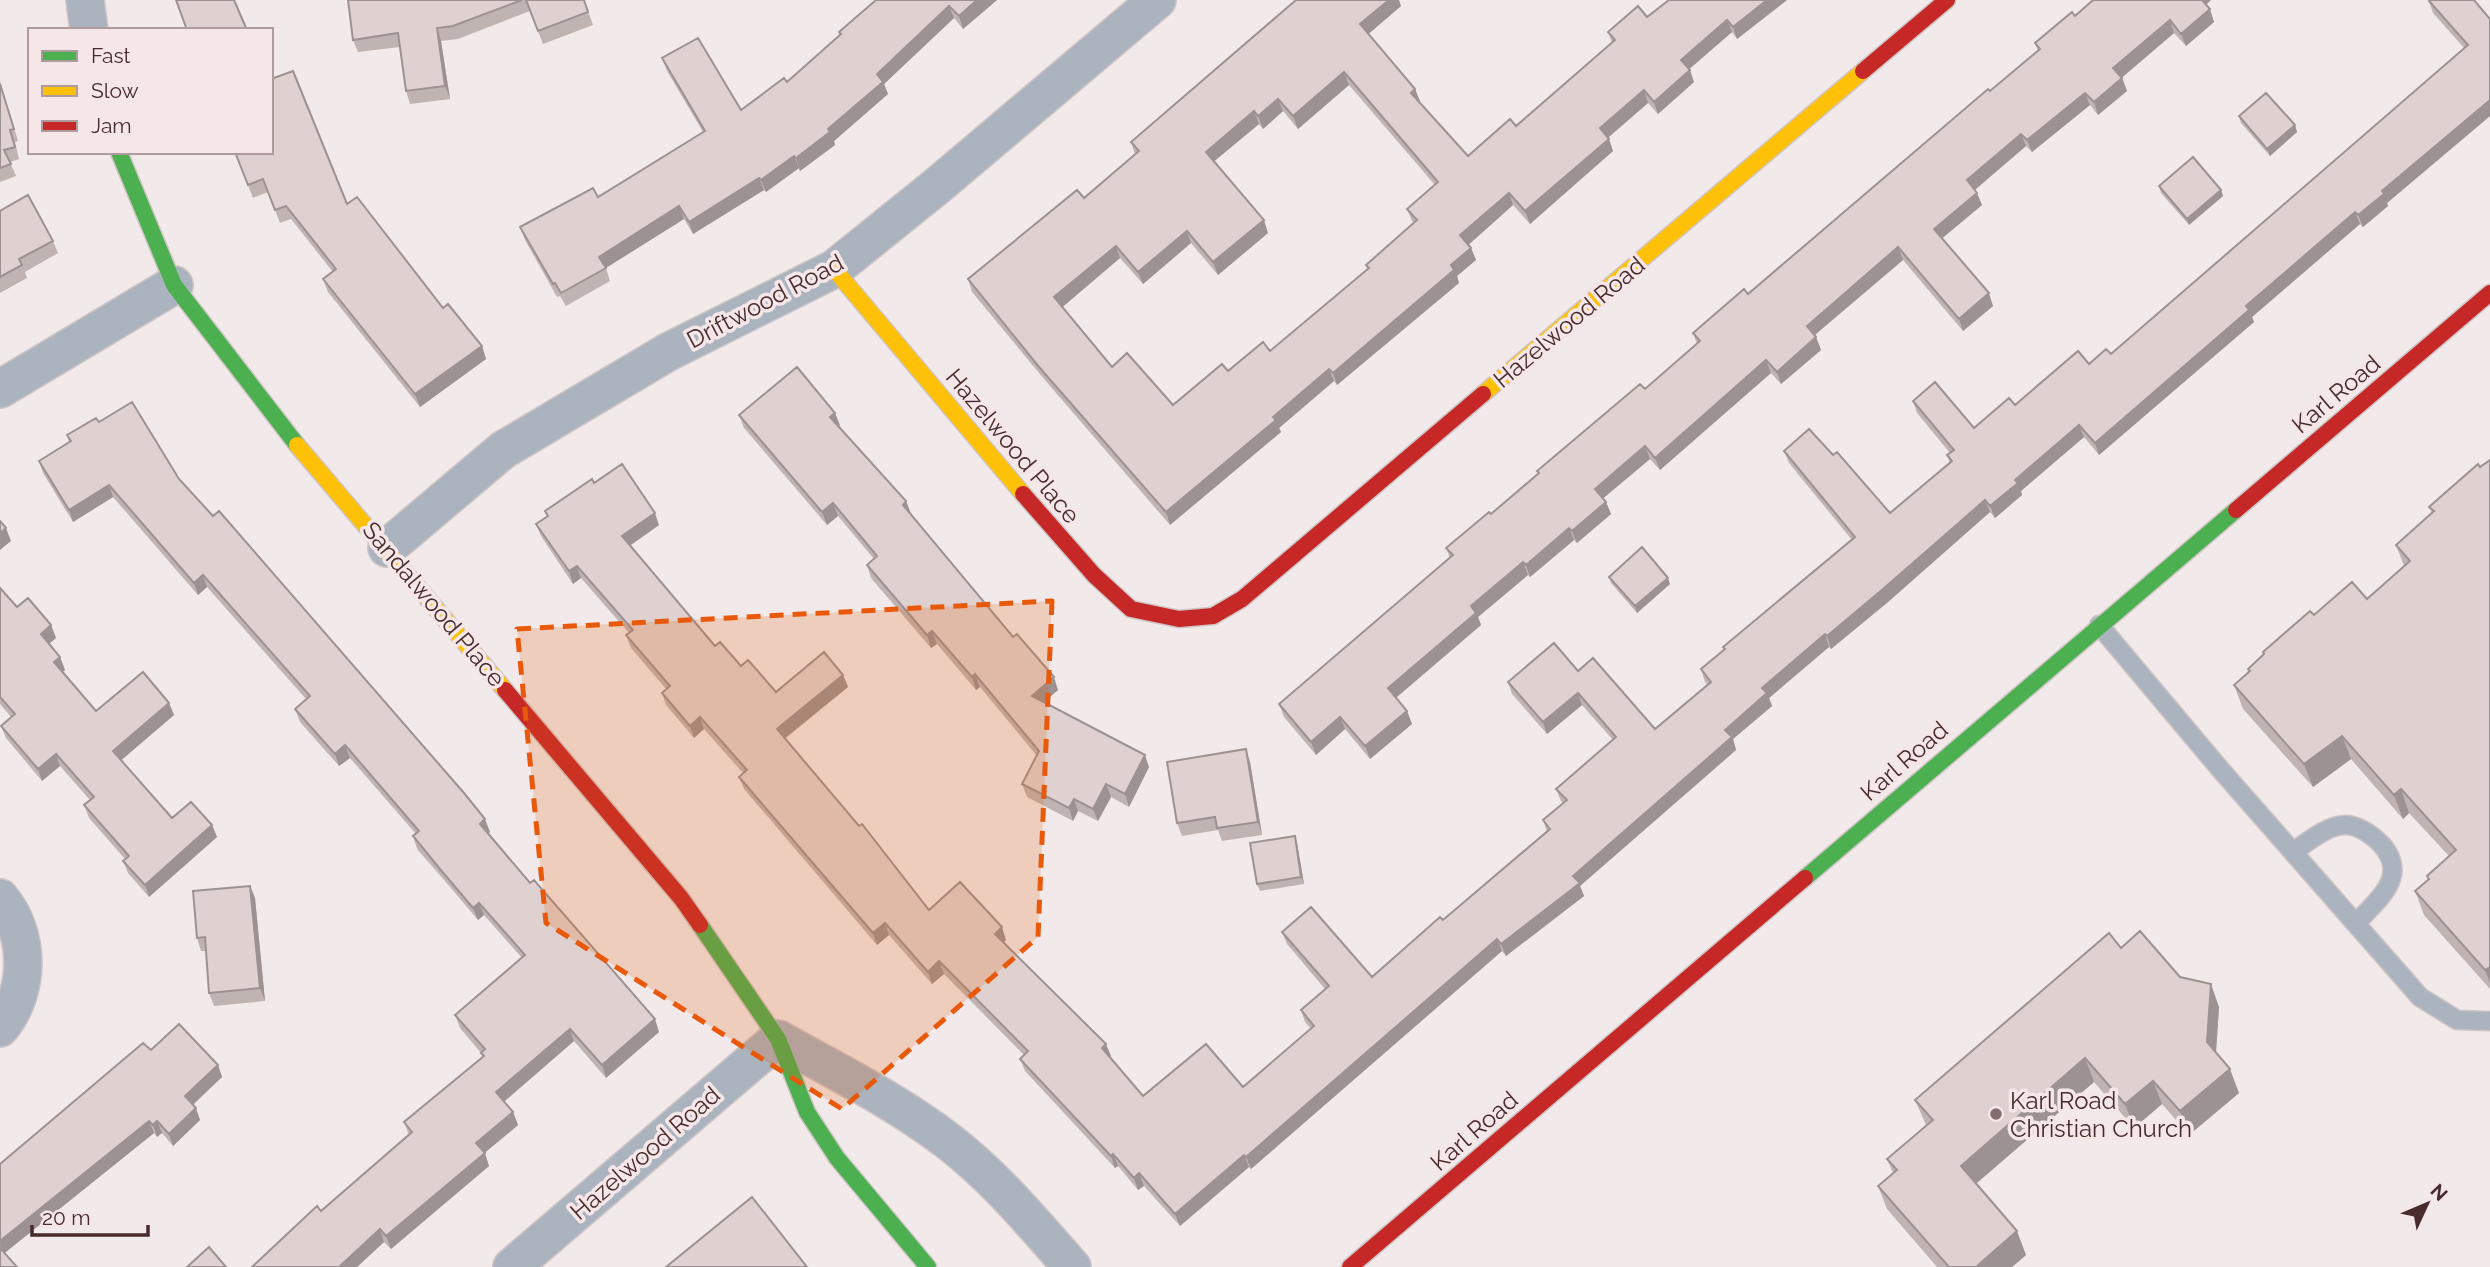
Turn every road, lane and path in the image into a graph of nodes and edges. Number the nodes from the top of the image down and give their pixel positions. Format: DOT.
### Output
graph roads {
  1 [pos="85,0"];
  2 [pos="1157,0"];
  3 [pos="1947,0"];
  4 [pos="89,28"];
  5 [pos="120,154"];
  6 [pos="834,269"];
  7 [pos="174,285"];
  8 [pos="2490,293"];
  9 [pos="0,389"];
  10 [pos="387,548"];
  11 [pos="1179,619"];
  12 [pos="2099,625"];
  13 [pos="2294,851"];
  14 [pos="0,898"];
  15 [pos="2357,923"];
  16 [pos="2490,1021"];
  17 [pos="0,1028"];
  18 [pos="778,1039"];
  19 [pos="512,1267"];
  20 [pos="928,1267"];
  21 [pos="1072,1267"];
  22 [pos="1350,1267"];
  1 -- 4 [label="street"];
  2 -- 6 [label="street, Driftwood Road"];
  3 -- 11 [label="street, Hazelwood Road"];
  5 -- 7 [label="street, Sandalwood Place"];
  6 -- 10 [label="street, Driftwood Road"];
  6 -- 11 [label="street, Hazelwood Place"];
  7 -- 9 [label="street"];
  7 -- 10 [label="street, Sandalwood Place"];
  8 -- 12 [label="street, Karl Road"];
  10 -- 18 [label="street, Sandalwood Place"];
  12 -- 13 [label="lane"];
  12 -- 22 [label="street, Karl Road"];
  13 -- 15 [label="lane"];
  13 -- 15 [label="lane"];
  14 -- 17 [label="street"];
  15 -- 16 [label="lane"];
  18 -- 19 [label="street, Hazelwood Road"];
  18 -- 20 [label="street, Sandalwood Place"];
  18 -- 21 [label="street, Sandalwood Place"];
}
